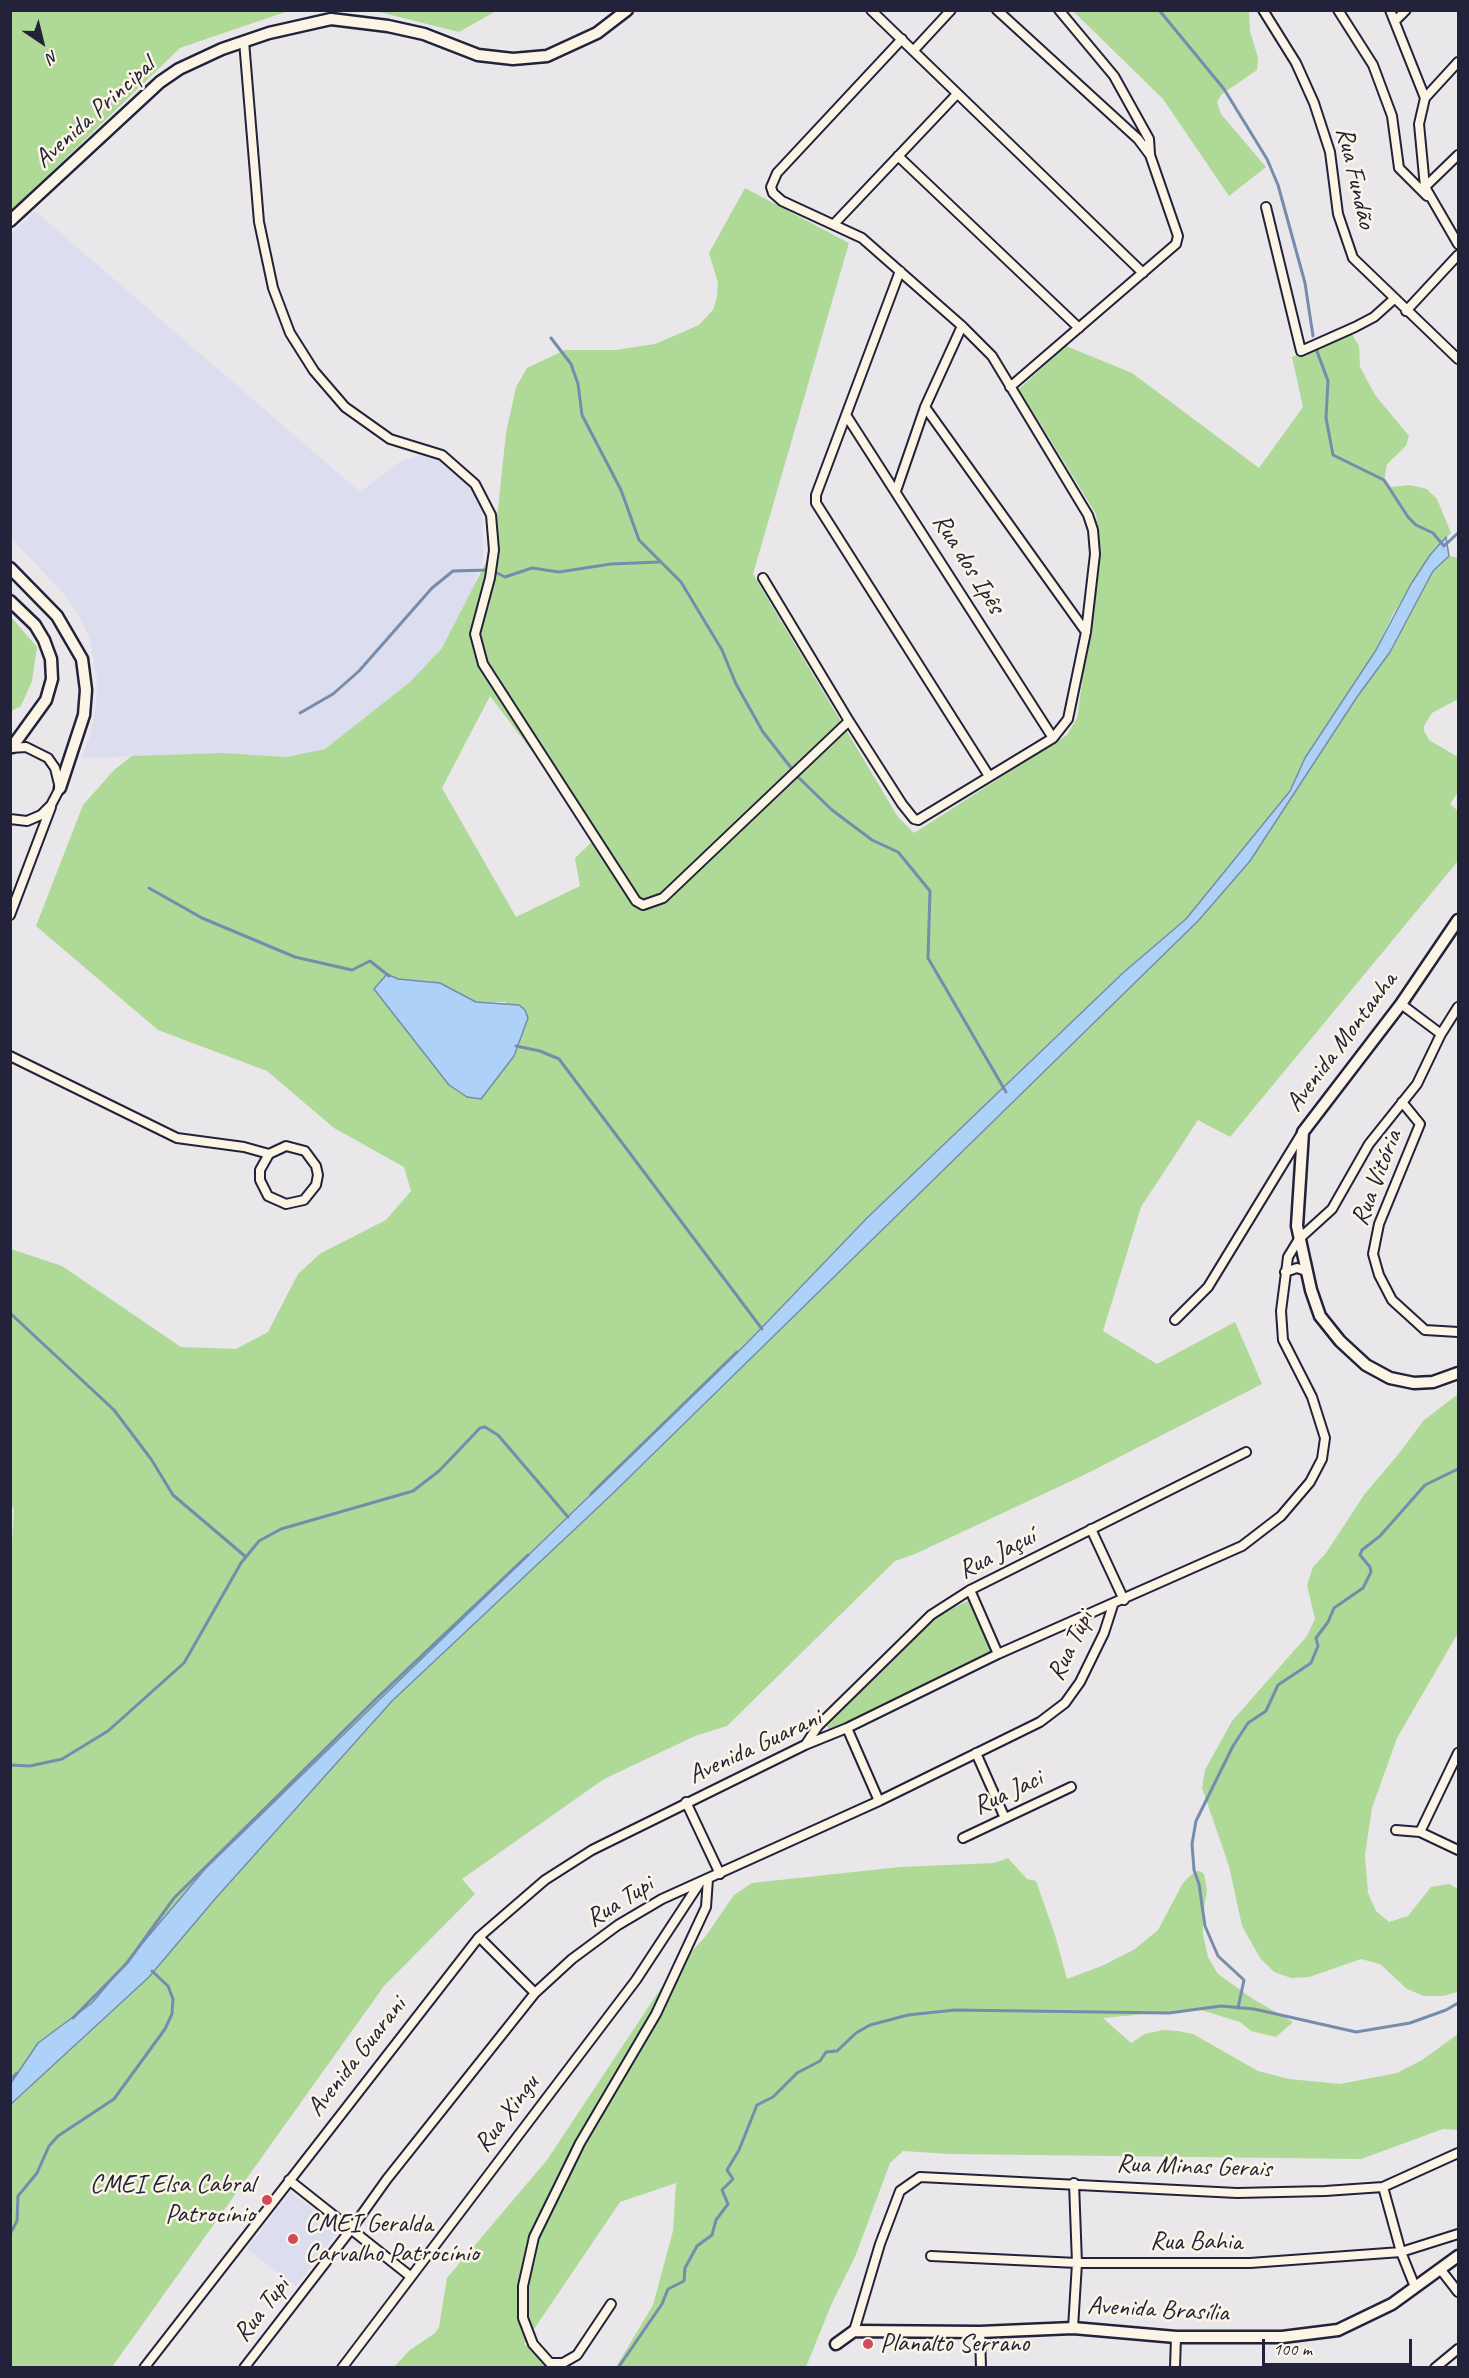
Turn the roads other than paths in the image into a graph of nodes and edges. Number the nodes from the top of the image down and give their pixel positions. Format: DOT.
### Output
graph roads {
  1 [pos="627,10"];
  2 [pos="871,10"];
  3 [pos="951,10"];
  4 [pos="998,10"];
  5 [pos="1059,10"];
  6 [pos="1263,10"];
  7 [pos="1338,10"];
  8 [pos="1390,10"];
  9 [pos="1406,10"];
  10 [pos="1396,20"];
  11 [pos="902,39"];
  12 [pos="244,41"];
  13 [pos="914,50"];
  14 [pos="1458,62"];
  15 [pos="957,94"];
  16 [pos="1425,98"];
  17 [pos="1150,155"];
  18 [pos="1458,155"];
  19 [pos="898,156"];
  20 [pos="1425,187"];
  21 [pos="1433,200"];
  22 [pos="1266,207"];
  23 [pos="10,221"];
  24 [pos="834,224"];
  25 [pos="1458,244"];
  26 [pos="1458,255"];
  27 [pos="900,271"];
  28 [pos="1143,273"];
  29 [pos="1394,299"];
  30 [pos="1406,311"];
  31 [pos="962,326"];
  32 [pos="1079,328"];
  33 [pos="1458,360"];
  34 [pos="1010,387"];
  35 [pos="925,407"];
  36 [pos="846,415"];
  37 [pos="896,491"];
  38 [pos="10,568"];
  39 [pos="763,579"];
  40 [pos="10,601"];
  41 [pos="1086,632"];
  42 [pos="849,721"];
  43 [pos="1053,738"];
  44 [pos="11,747"];
  45 [pos="989,776"];
  46 [pos="60,788"];
  47 [pos="51,805"];
  48 [pos="10,819"];
  49 [pos="10,915"];
  50 [pos="1458,920"];
  51 [pos="1401,1004"];
  52 [pos="1458,1007"];
  53 [pos="1441,1034"];
  54 [pos="10,1056"];
  55 [pos="1402,1102"];
  56 [pos="1303,1132"];
  57 [pos="269,1154"];
  58 [pos="1299,1239"];
  59 [pos="1306,1271"];
  60 [pos="1285,1272"];
  61 [pos="1175,1320"];
  62 [pos="1458,1332"];
  63 [pos="1458,1373"];
  64 [pos="1246,1452"];
  65 [pos="1091,1529"];
  66 [pos="970,1590"];
  67 [pos="1124,1600"];
  68 [pos="1113,1605"];
  69 [pos="998,1654"];
  70 [pos="848,1728"];
  71 [pos="805,1745"];
  72 [pos="976,1753"];
  73 [pos="1458,1753"];
  74 [pos="1071,1787"];
  75 [pos="879,1801"];
  76 [pos="686,1802"];
  77 [pos="1004,1816"];
  78 [pos="1396,1830"];
  79 [pos="1420,1832"];
  80 [pos="963,1838"];
  81 [pos="1458,1850"];
  82 [pos="720,1874"];
  83 [pos="704,1881"];
  84 [pos="479,1937"];
  85 [pos="535,1993"];
  86 [pos="1458,2153"];
  87 [pos="289,2180"];
  88 [pos="1074,2183"];
  89 [pos="1383,2187"];
  90 [pos="352,2228"];
  91 [pos="1458,2234"];
  92 [pos="1401,2252"];
  93 [pos="931,2256"];
  94 [pos="1458,2256"];
  95 [pos="1077,2263"];
  96 [pos="1441,2270"];
  97 [pos="410,2276"];
  98 [pos="1415,2287"];
  99 [pos="1458,2292"];
  100 [pos="611,2304"];
  101 [pos="1073,2328"];
  102 [pos="854,2331"];
  103 [pos="980,2332"];
  104 [pos="1176,2337"];
  105 [pos="836,2344"];
  106 [pos="1458,2349"];
  107 [pos="144,2367"];
  108 [pos="244,2367"];
  109 [pos="342,2367"];
  110 [pos="981,2367"];
  111 [pos="1175,2367"];
  112 [pos="1435,2367"];
  1 -- 12 [label="street, Avenida Principal"];
  2 -- 11 [label="street"];
  3 -- 13 [label="street"];
  4 -- 17 [label="street"];
  5 -- 17 [label="street"];
  6 -- 29 [label="street, Rua Fundão"];
  7 -- 21 [label="street"];
  8 -- 10 [label="street"];
  9 -- 10 [label="street"];
  10 -- 16 [label="street"];
  11 -- 13 [label="street"];
  11 -- 24 [label="street"];
  12 -- 23 [label="street, Avenida Principal"];
  12 -- 42 [label="street"];
  13 -- 15 [label="street"];
  14 -- 16 [label="street"];
  15 -- 19 [label="street"];
  15 -- 28 [label="street"];
  16 -- 20 [label="street"];
  17 -- 28 [label="street"];
  18 -- 20 [label="street"];
  19 -- 24 [label="street"];
  19 -- 32 [label="street"];
  20 -- 21 [label="street"];
  21 -- 25 [label="street"];
  22 -- 29 [label="street"];
  24 -- 27 [label="street"];
  26 -- 30 [label="street"];
  27 -- 31 [label="street"];
  27 -- 36 [label="street"];
  28 -- 32 [label="street"];
  29 -- 30 [label="street, Rua Fundão"];
  30 -- 33 [label="street, Rua Fundão"];
  31 -- 34 [label="street"];
  31 -- 35 [label="street"];
  32 -- 34 [label="street"];
  34 -- 41 [label="street"];
  35 -- 37 [label="street"];
  35 -- 41 [label="street"];
  36 -- 37 [label="street, Rua dos Ipês"];
  36 -- 45 [label="street"];
  37 -- 43 [label="street, Rua dos Ipês"];
  38 -- 46 [label="street"];
  39 -- 42 [label="street"];
  40 -- 44 [label="street"];
  41 -- 43 [label="street"];
  42 -- 45 [label="street"];
  43 -- 45 [label="street"];
  44 -- 46 [label="street"];
  46 -- 47 [label="street"];
  47 -- 48 [label="street"];
  47 -- 49 [label="street"];
  50 -- 51 [label="street, Avenida Montanha"];
  51 -- 53 [label="street"];
  51 -- 56 [label="street, Avenida Montanha"];
  52 -- 53 [label="street"];
  53 -- 55 [label="street"];
  54 -- 57 [label="street"];
  55 -- 58 [label="street"];
  55 -- 62 [label="street, Rua Vitória"];
  56 -- 58 [label="street, Avenida Montanha"];
  56 -- 61 [label="street"];
  57 -- 57 [label="street"];
  58 -- 59 [label="street"];
  58 -- 60 [label="street, Avenida Guarani"];
  59 -- 60 [label="street"];
  59 -- 63 [label="street"];
  60 -- 67 [label="street, Avenida Guarani"];
  64 -- 65 [label="street, Rua Jaçuí"];
  65 -- 66 [label="street, Rua Jaçuí"];
  65 -- 67 [label="street"];
  66 -- 69 [label="street"];
  66 -- 71 [label="street, Rua Jaçuí"];
  67 -- 68 [label="street, Avenida Guarani"];
  68 -- 69 [label="street, Avenida Guarani"];
  68 -- 72 [label="street, Rua Tupi"];
  69 -- 70 [label="street, Avenida Guarani"];
  70 -- 71 [label="street, Avenida Guarani"];
  70 -- 75 [label="street"];
  71 -- 76 [label="street, Avenida Guarani"];
  72 -- 75 [label="street, Rua Tupi"];
  72 -- 77 [label="street"];
  73 -- 79 [label="street"];
  74 -- 77 [label="street, Rua Jaci"];
  75 -- 82 [label="street, Rua Tupi"];
  76 -- 82 [label="street"];
  76 -- 84 [label="street, Avenida Guarani"];
  77 -- 80 [label="street, Rua Jaci"];
  78 -- 79 [label="street"];
  79 -- 81 [label="street"];
  82 -- 83 [label="street, Rua Tupi"];
  83 -- 85 [label="street, Rua Tupi"];
  83 -- 97 [label="street, Rua Xingu"];
  83 -- 100 [label="street"];
  84 -- 85 [label="street"];
  84 -- 87 [label="street, Avenida Guarani"];
  85 -- 90 [label="street, Rua Tupi"];
  86 -- 89 [label="street, Rua Minas Gerais"];
  87 -- 90 [label="street"];
  87 -- 107 [label="street, Avenida Guarani"];
  88 -- 89 [label="street, Rua Minas Gerais"];
  88 -- 95 [label="street"];
  88 -- 102 [label="street, Rua Minas Gerais"];
  89 -- 92 [label="street"];
  90 -- 97 [label="street"];
  90 -- 108 [label="street, Rua Tupi"];
  91 -- 92 [label="street, Rua Bahia"];
  92 -- 95 [label="street, Rua Bahia"];
  92 -- 98 [label="street"];
  93 -- 95 [label="street, Rua Bahia"];
  94 -- 96 [label="street, Avenida Brasília"];
  95 -- 101 [label="street"];
  96 -- 98 [label="street, Avenida Brasília"];
  96 -- 99 [label="street"];
  97 -- 109 [label="street, Rua Xingu"];
  98 -- 104 [label="street, Avenida Brasília"];
  101 -- 103 [label="street, Avenida Brasília"];
  101 -- 104 [label="street, Avenida Brasília"];
  102 -- 103 [label="street, Avenida Brasília"];
  102 -- 105 [label="street"];
  103 -- 110 [label="street"];
  104 -- 111 [label="street"];
  106 -- 112 [label="street"];
}
